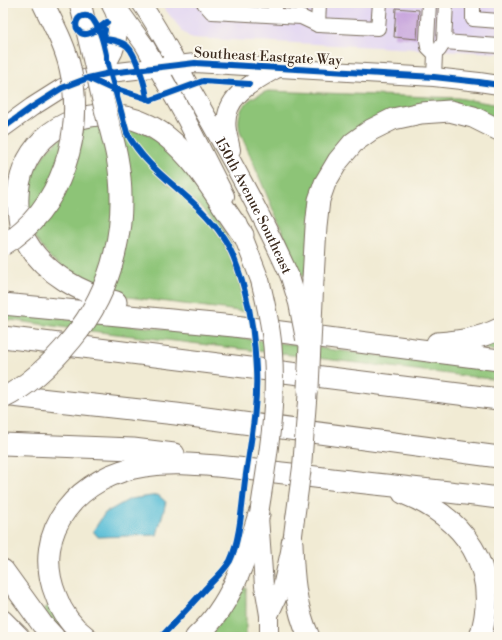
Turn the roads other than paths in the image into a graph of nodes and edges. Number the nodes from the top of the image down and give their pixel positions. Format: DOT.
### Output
graph roads {
  1 [pos="43,3"];
  2 [pos="80,3"];
  3 [pos="110,3"];
  4 [pos="114,3"];
  5 [pos="141,3"];
  6 [pos="204,3"];
  7 [pos="320,3"];
  8 [pos="380,3"];
  9 [pos="429,3"];
  10 [pos="446,3"];
  11 [pos="473,3"];
  12 [pos="275,9"];
  13 [pos="499,21"];
  14 [pos="318,25"];
  15 [pos="444,42"];
  16 [pos="499,46"];
  17 [pos="435,54"];
  18 [pos="177,65"];
  19 [pos="157,68"];
  20 [pos="278,68"];
  21 [pos="88,78"];
  22 [pos="434,78"];
  23 [pos="499,85"];
  24 [pos="5,123"];
  25 [pos="499,130"];
  26 [pos="236,168"];
  27 [pos="243,235"];
  28 [pos="3,245"];
  29 [pos="3,291"];
  30 [pos="3,304"];
  31 [pos="125,305"];
  32 [pos="234,326"];
  33 [pos="496,330"];
  34 [pos="3,336"];
  35 [pos="367,342"];
  36 [pos="499,360"];
  37 [pos="3,386"];
  38 [pos="308,388"];
  39 [pos="3,395"];
  40 [pos="3,398"];
  41 [pos="499,399"];
  42 [pos="176,414"];
  43 [pos="3,444"];
  44 [pos="499,458"];
  45 [pos="243,468"];
  46 [pos="365,483"];
  47 [pos="499,498"];
  48 [pos="259,514"];
  49 [pos="292,543"];
  50 [pos="3,570"];
  51 [pos="269,615"];
  52 [pos="3,619"];
  53 [pos="21,637"];
  54 [pos="54,637"];
  55 [pos="86,637"];
  56 [pos="196,637"];
  57 [pos="269,637"];
  58 [pos="309,637"];
  59 [pos="480,637"];
  1 -- 28 [label="highway, bridge"];
  2 -- 40 [label="highway, bridge"];
  3 -- 21 [label="main road"];
  4 -- 19 [label="main road, 150th Avenue Southeast"];
  5 -- 18 [label="main road, 150th Avenue Southeast"];
  6 -- 12 [label="lane"];
  7 -- 14 [label="lane"];
  8 -- 14 [label="lane"];
  9 -- 17 [label="lane"];
  10 -- 15 [label="lane"];
  11 -- 13 [label="lane"];
  12 -- 14 [label="lane"];
  15 -- 16 [label="lane"];
  15 -- 17 [label="lane"];
  17 -- 22 [label="lane"];
  18 -- 19 [label="main road, Southeast Eastgate Way"];
  18 -- 20 [label="main road, Southeast Eastgate Way"];
  18 -- 26 [label="main road, 150th Avenue Southeast"];
  19 -- 21 [label="main road, Southeast Eastgate Way"];
  19 -- 27 [label="main road, 150th Avenue Southeast"];
  20 -- 22 [label="main road, Southeast Eastgate Way"];
  20 -- 26 [label="main road"];
  21 -- 24 [label="main road, Southeast Eastgate Way"];
  22 -- 23 [label="main road, Southeast Eastgate Way"];
  25 -- 38 [label="highway, bridge"];
  26 -- 38 [label="main road, 150th Avenue Southeast, bridge"];
  27 -- 31 [label="highway"];
  27 -- 48 [label="main road, 150th Avenue Southeast, bridge"];
  29 -- 31 [label="highway"];
  30 -- 32 [label="highway"];
  31 -- 32 [label="highway"];
  32 -- 35 [label="highway"];
  33 -- 35 [label="highway"];
  34 -- 41 [label="highway"];
  35 -- 36 [label="highway"];
  37 -- 42 [label="highway"];
  38 -- 49 [label="main road, 150th Avenue Southeast, bridge"];
  39 -- 42 [label="highway"];
  42 -- 44 [label="highway"];
  43 -- 45 [label="highway"];
  45 -- 46 [label="highway"];
  45 -- 55 [label="highway"];
  46 -- 47 [label="highway"];
  46 -- 59 [label="highway"];
  48 -- 51 [label="main road, 150th Avenue Southeast"];
  48 -- 56 [label="highway"];
  49 -- 51 [label="main road, 150th Avenue Southeast"];
  49 -- 58 [label="highway"];
  50 -- 54 [label="highway"];
  51 -- 57 [label="main road, 150th Avenue Southeast"];
  52 -- 53 [label="main road"];
}
